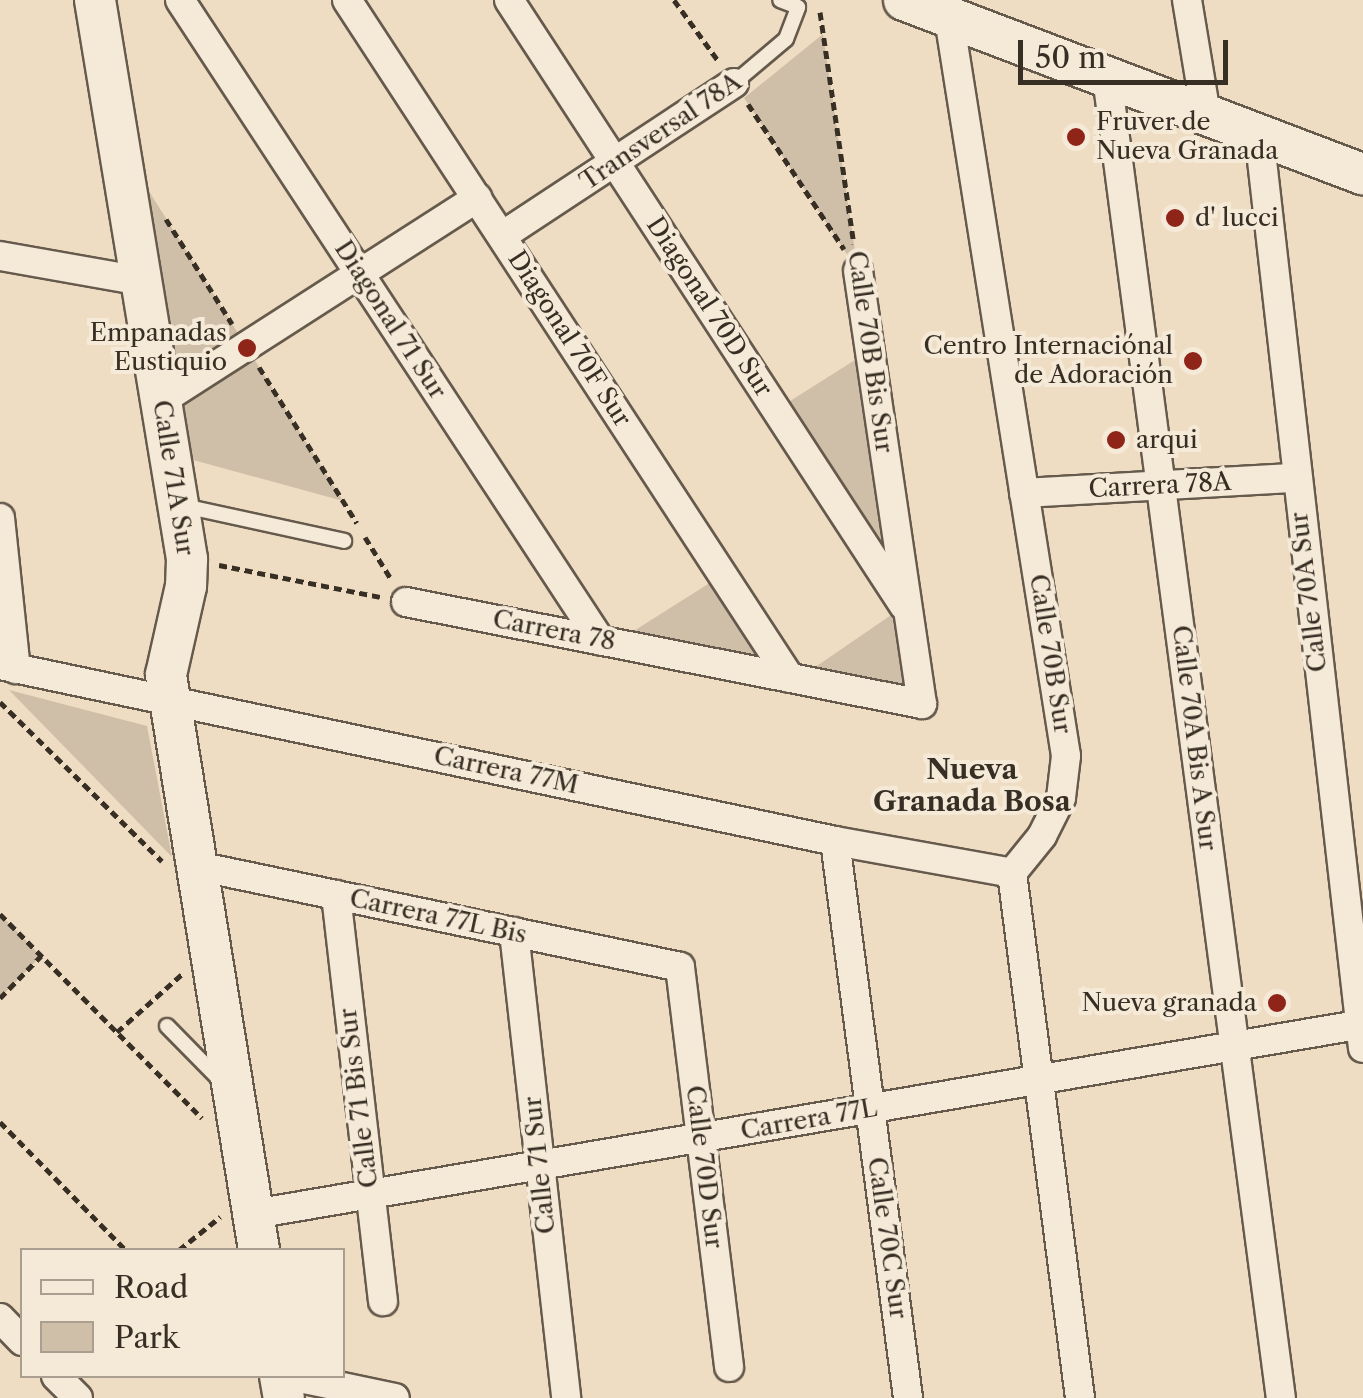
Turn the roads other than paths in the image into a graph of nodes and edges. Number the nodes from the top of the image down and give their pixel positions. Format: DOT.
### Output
graph roads {
  1 [pos="96,0"];
  2 [pos="180,0"];
  3 [pos="347,0"];
  4 [pos="509,0"];
  5 [pos="780,0"];
  6 [pos="904,0"];
  7 [pos="1187,0"];
  8 [pos="972,16"];
  9 [pos="1107,77"];
  10 [pos="734,83"];
  11 [pos="1206,115"];
  12 [pos="1258,134"];
  13 [pos="615,162"];
  14 [pos="1363,174"];
  15 [pos="476,198"];
  16 [pos="502,236"];
  17 [pos="0,256"];
  18 [pos="858,272"];
  19 [pos="360,273"];
  20 [pos="142,281"];
  21 [pos="161,401"];
  22 [pos="1296,478"];
  23 [pos="1161,486"];
  24 [pos="1024,493"];
  25 [pos="178,506"];
  26 [pos="0,518"];
  27 [pos="344,541"];
  28 [pos="406,602"];
  29 [pos="909,613"];
  30 [pos="600,640"];
  31 [pos="8,667"];
  32 [pos="790,678"];
  33 [pos="170,700"];
  34 [pos="922,704"];
  35 [pos="835,841"];
  36 [pos="1012,874"];
  37 [pos="200,883"];
  38 [pos="336,895"];
  39 [pos="514,932"];
  40 [pos="680,967"];
  41 [pos="167,1026"];
  42 [pos="1362,1032"];
  43 [pos="1235,1048"];
  44 [pos="1039,1081"];
  45 [pos="234,1093"];
  46 [pos="870,1110"];
  47 [pos="701,1138"];
  48 [pos="540,1166"];
  49 [pos="370,1194"];
  50 [pos="252,1205"];
  51 [pos="383,1302"];
  52 [pos="0,1318"];
  53 [pos="20,1339"];
  54 [pos="730,1367"];
  55 [pos="58,1378"];
  56 [pos="300,1378"];
  57 [pos="78,1398"];
  58 [pos="395,1398"];
  59 [pos="566,1398"];
  60 [pos="908,1398"];
  61 [pos="1080,1398"];
  62 [pos="1282,1398"];
  1 -- 20 [label="street, Calle 71A Sur"];
  2 -- 19 [label="street, Diagonal 71 Sur"];
  3 -- 15 [label="street, Diagonal 70F Sur"];
  4 -- 13 [label="street, Diagonal 70D Sur"];
  5 -- 10 [label="lane, Transversal 78A"];
  6 -- 8 [label="street"];
  7 -- 11 [label="street"];
  8 -- 9 [label="street"];
  8 -- 24 [label="street, Calle 70B Sur"];
  9 -- 11 [label="street"];
  9 -- 23 [label="street, Calle 70A Bis A Sur"];
  10 -- 13 [label="street, Transversal 78A"];
  11 -- 12 [label="street"];
  12 -- 14 [label="street"];
  12 -- 22 [label="street, Calle 70A Sur"];
  13 -- 16 [label="street, Transversal 78A"];
  13 -- 29 [label="street, Diagonal 70D Sur"];
  15 -- 16 [label="street, Diagonal 70F Sur"];
  15 -- 19 [label="street"];
  16 -- 32 [label="street, Diagonal 70F Sur"];
  17 -- 20 [label="street"];
  18 -- 29 [label="street, Calle 70B Bis Sur"];
  19 -- 21 [label="street"];
  19 -- 30 [label="street, Diagonal 71 Sur"];
  20 -- 21 [label="street, Calle 71A Sur"];
  21 -- 25 [label="street, Calle 71A Sur"];
  22 -- 23 [label="street, Carrera 78A"];
  22 -- 42 [label="street, Calle 70A Sur"];
  23 -- 24 [label="street, Carrera 78A"];
  23 -- 43 [label="street, Calle 70A Bis A Sur"];
  24 -- 36 [label="street, Calle 70B Sur"];
  25 -- 27 [label="lane"];
  25 -- 33 [label="street, Calle 71A Sur"];
  26 -- 31 [label="street"];
  28 -- 30 [label="street, Carrera 78"];
  29 -- 34 [label="street, Calle 70B Bis Sur"];
  30 -- 32 [label="street, Carrera 78"];
  31 -- 33 [label="street, Carrera 77M"];
  32 -- 34 [label="street, Carrera 78"];
  33 -- 35 [label="street, Carrera 77M"];
  33 -- 37 [label="street, Calle 71A Sur"];
  35 -- 36 [label="street, Carrera 77M"];
  35 -- 46 [label="street, Calle 70C Sur"];
  36 -- 44 [label="street"];
  37 -- 38 [label="street, Carrera 77L Bis"];
  37 -- 45 [label="street, Calle 71A Sur"];
  38 -- 39 [label="street, Carrera 77L Bis"];
  38 -- 49 [label="street, Calle 71 Bis Sur"];
  39 -- 40 [label="street, Carrera 77L Bis"];
  39 -- 48 [label="street, Calle 71 Sur"];
  40 -- 47 [label="street, Calle 70D Sur"];
  41 -- 45 [label="lane"];
  42 -- 43 [label="street, Carrera 77L"];
  43 -- 44 [label="street, Carrera 77L"];
  43 -- 62 [label="street, Calle 70A Bis A Sur"];
  44 -- 46 [label="street, Carrera 77L"];
  44 -- 61 [label="street"];
  45 -- 50 [label="street, Calle 71A Sur"];
  46 -- 47 [label="street, Carrera 77L"];
  46 -- 60 [label="street, Calle 70C Sur"];
  47 -- 48 [label="street, Carrera 77L"];
  47 -- 54 [label="street, Calle 70D Sur"];
  48 -- 49 [label="street, Carrera 77L"];
  48 -- 59 [label="street, Calle 71 Sur"];
  49 -- 50 [label="street, Carrera 77L"];
  49 -- 51 [label="street, Calle 71 Bis Sur"];
  52 -- 53 [label="street"];
  55 -- 57 [label="street"];
  56 -- 58 [label="street"];
}
